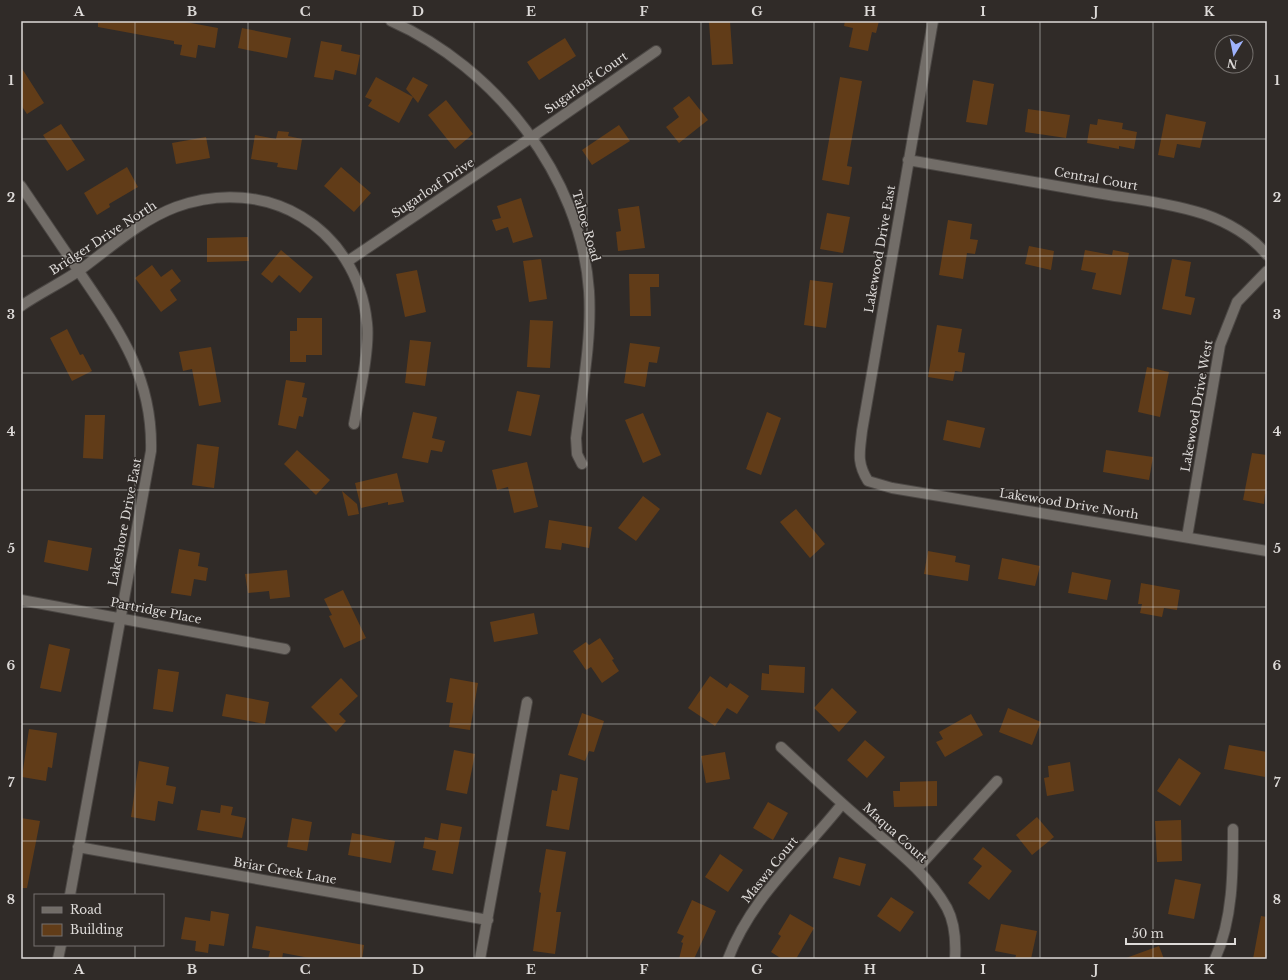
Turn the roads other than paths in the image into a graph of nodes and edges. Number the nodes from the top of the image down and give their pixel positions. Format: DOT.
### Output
graph roads {
  1 [pos="391,21"];
  2 [pos="933,21"];
  3 [pos="656,50"];
  4 [pos="532,138"];
  5 [pos="908,160"];
  6 [pos="21,186"];
  7 [pos="1267,255"];
  8 [pos="348,261"];
  9 [pos="79,271"];
  10 [pos="1267,271"];
  11 [pos="21,306"];
  12 [pos="354,424"];
  13 [pos="582,464"];
  14 [pos="868,480"];
  15 [pos="1187,537"];
  16 [pos="1267,551"];
  17 [pos="21,600"];
  18 [pos="120,617"];
  19 [pos="285,649"];
  20 [pos="527,702"];
  21 [pos="781,747"];
  22 [pos="997,781"];
  23 [pos="842,804"];
  24 [pos="1233,829"];
  25 [pos="78,847"];
  26 [pos="917,869"];
  27 [pos="70,894"];
  28 [pos="488,920"];
  29 [pos="61,946"];
  30 [pos="58,959"];
  31 [pos="480,959"];
  32 [pos="728,959"];
  33 [pos="955,959"];
  34 [pos="1215,959"];
  1 -- 4 [label="street, Tahoe Road"];
  2 -- 5 [label="street, Lakewood Drive East"];
  3 -- 4 [label="street, Sugarloaf Court"];
  4 -- 8 [label="street, Sugarloaf Drive"];
  4 -- 13 [label="street, Tahoe Road"];
  5 -- 7 [label="street, Central Court"];
  5 -- 14 [label="street, Lakewood Drive East"];
  6 -- 9 [label="street, Lakeshore Drive East"];
  8 -- 9 [label="street, Bridger Drive North"];
  8 -- 12 [label="street, Bridger Drive North"];
  9 -- 11 [label="street, Bridger Drive North"];
  9 -- 18 [label="street, Lakeshore Drive East"];
  10 -- 15 [label="street, Lakewood Drive West"];
  14 -- 15 [label="street, Lakewood Drive North"];
  15 -- 16 [label="street, Lakewood Drive North"];
  17 -- 18 [label="street, Partridge Place"];
  18 -- 19 [label="street, Partridge Place"];
  18 -- 25 [label="street, Lakeshore Drive East"];
  20 -- 28 [label="street"];
  21 -- 23 [label="street, Maqua Court"];
  22 -- 26 [label="street"];
  23 -- 26 [label="street, Maqua Court"];
  23 -- 32 [label="street, Maswa Court"];
  24 -- 34 [label="street"];
  25 -- 27 [label="street, Lakeshore Drive East"];
  25 -- 28 [label="street, Briar Creek Lane"];
  26 -- 33 [label="street, Maqua Court"];
  28 -- 31 [label="street"];
  29 -- 30 [label="street"];
}
